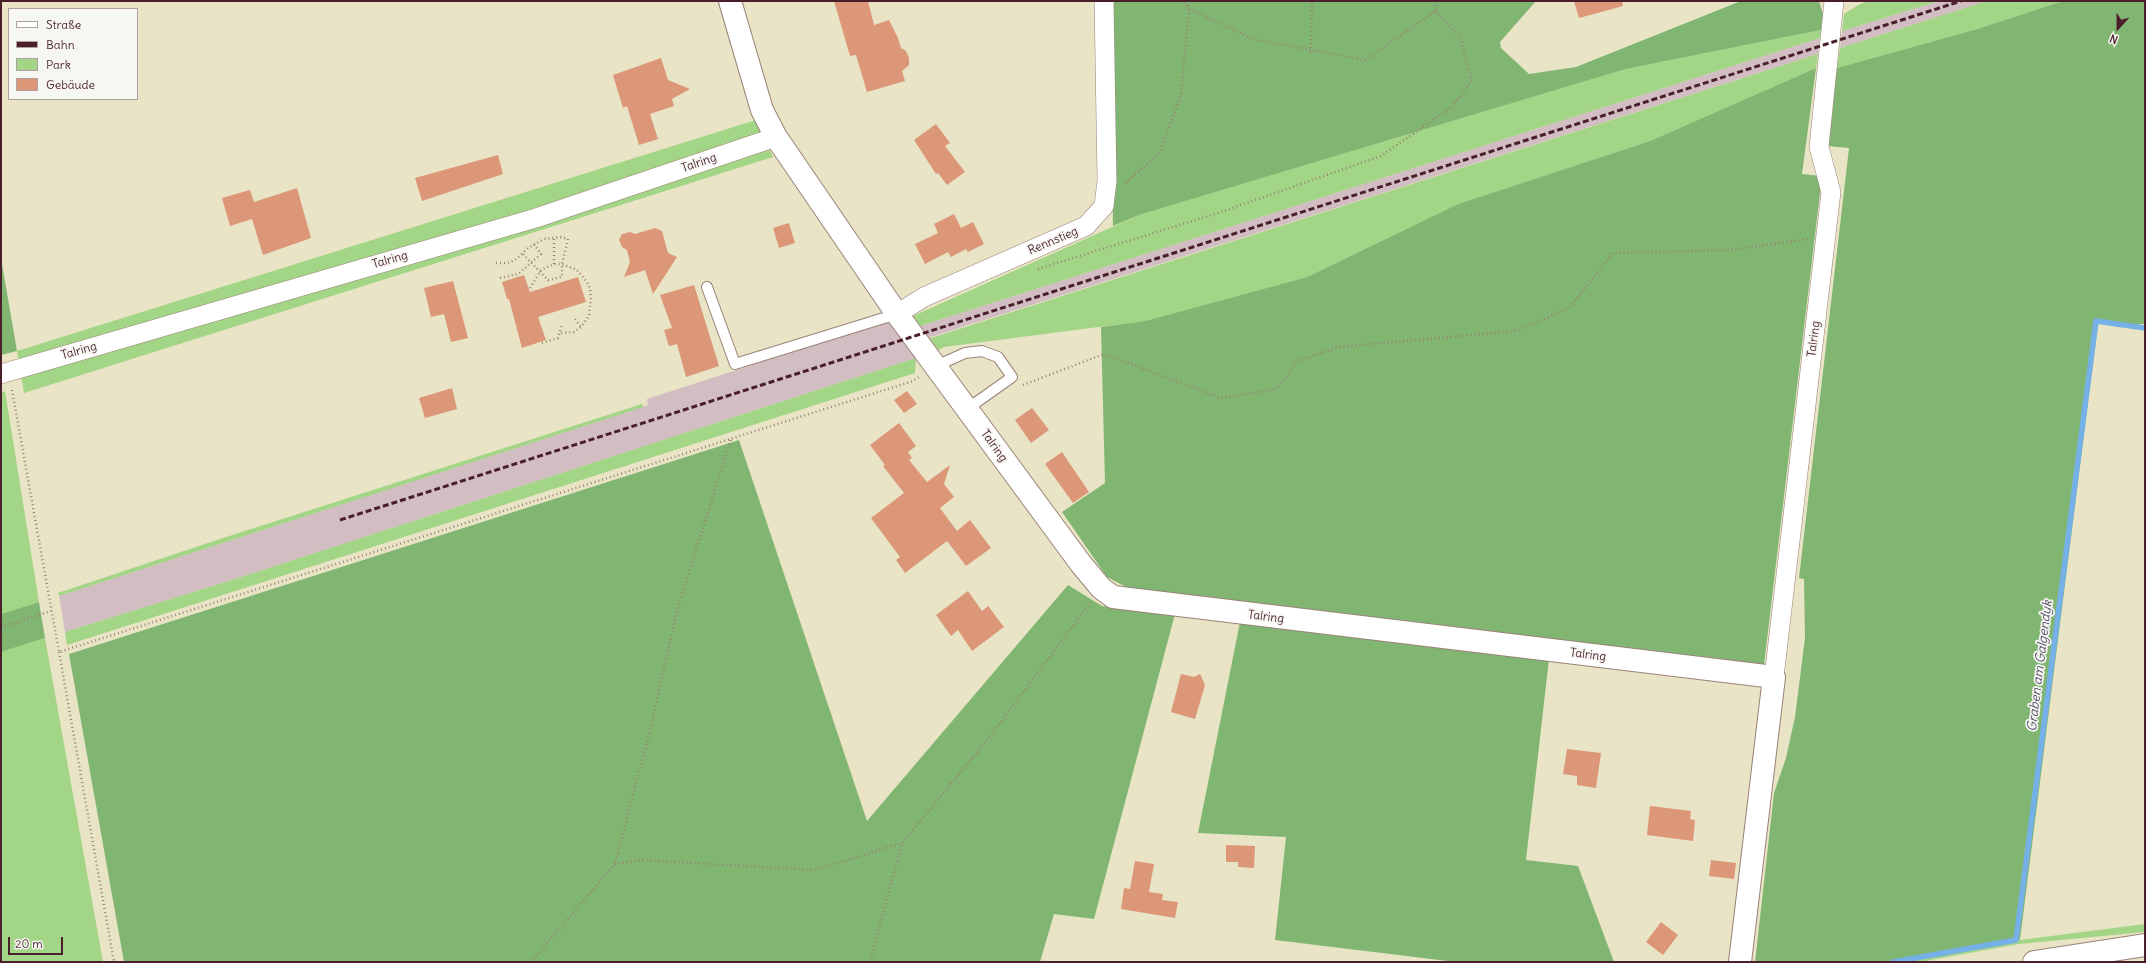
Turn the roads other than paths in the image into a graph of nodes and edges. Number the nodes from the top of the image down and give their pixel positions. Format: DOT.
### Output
graph roads {
  1 [pos="730,1"];
  2 [pos="1104,1"];
  3 [pos="1834,1"];
  4 [pos="776,137"];
  5 [pos="707,286"];
  6 [pos="897,314"];
  7 [pos="936,366"];
  8 [pos="5,373"];
  9 [pos="967,409"];
  10 [pos="1774,677"];
  11 [pos="2145,945"];
  12 [pos="1740,962"];
  13 [pos="2034,962"];
  1 -- 4 [label="street, Talring"];
  2 -- 6 [label="street, Rennstieg"];
  3 -- 10 [label="street, Talring"];
  4 -- 6 [label="street, Talring"];
  4 -- 8 [label="street, Talring"];
  5 -- 6 [label="lane"];
  6 -- 7 [label="street, Talring"];
  7 -- 9 [label="street, Talring"];
  7 -- 9 [label="lane"];
  9 -- 10 [label="street, Talring"];
  10 -- 12 [label="street, Talring"];
  11 -- 13 [label="street"];
}
